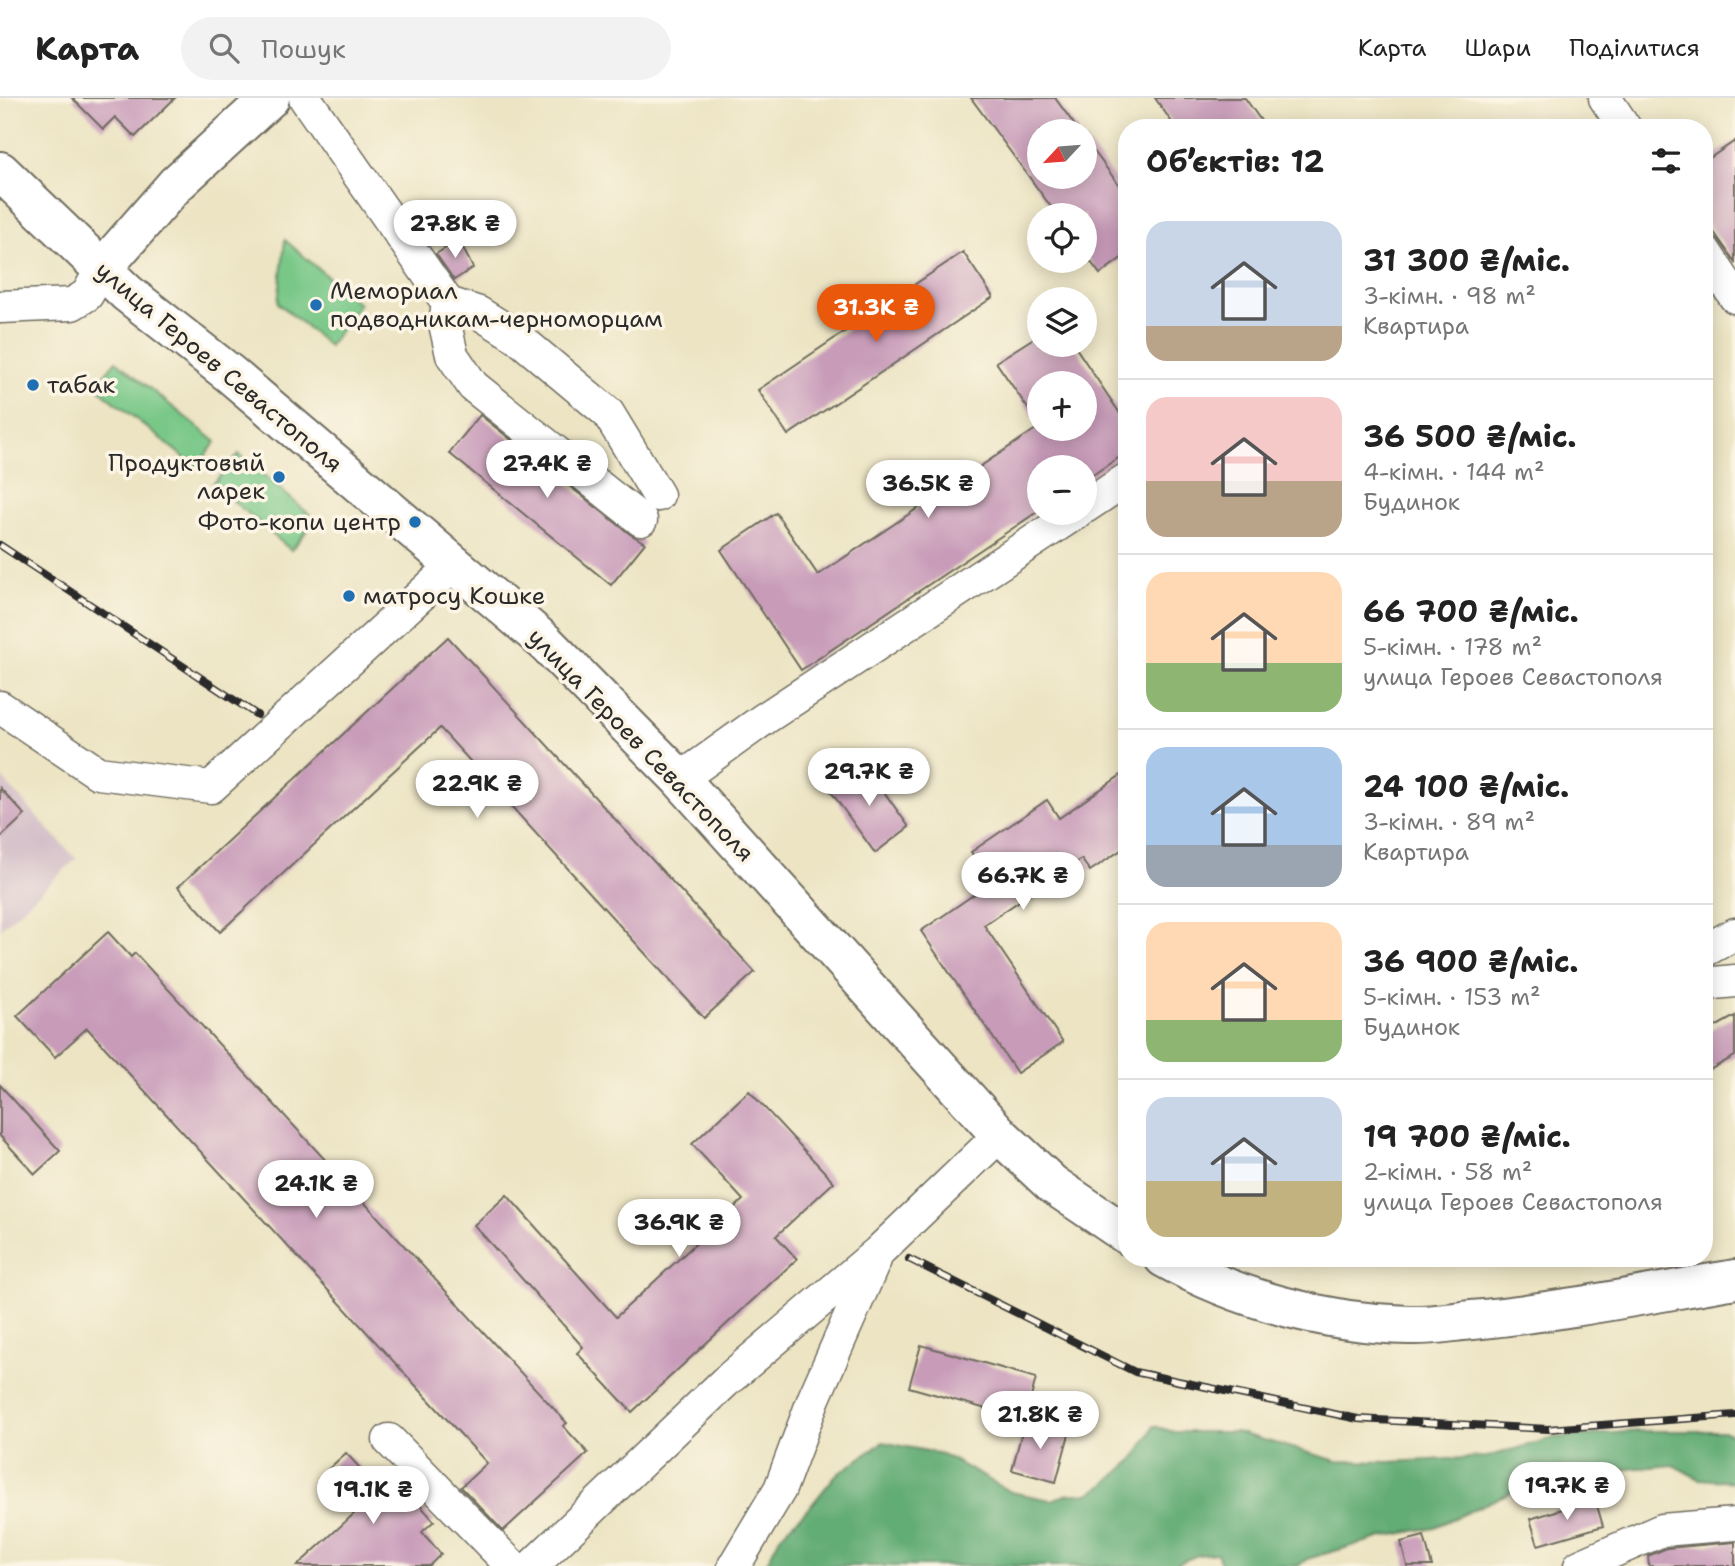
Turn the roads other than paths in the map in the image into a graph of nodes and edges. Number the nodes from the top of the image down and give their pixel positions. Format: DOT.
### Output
graph roads {
  1 [pos="270,98"];
  2 [pos="304,98"];
  3 [pos="1605,98"];
  4 [pos="1619,119"];
  5 [pos="0,172"];
  6 [pos="1713,264"];
  7 [pos="101,270"];
  8 [pos="1735,297"];
  9 [pos="448,303"];
  10 [pos="0,307"];
  11 [pos="1118,485"];
  12 [pos="1097,499"];
  13 [pos="1058,525"];
  14 [pos="455,565"];
  15 [pos="0,707"];
  16 [pos="680,779"];
  17 [pos="1735,934"];
  18 [pos="1713,946"];
  19 [pos="1735,981"];
  20 [pos="1713,983"];
  21 [pos="1000,1135"];
  22 [pos="1118,1229"];
  23 [pos="878,1252"];
  24 [pos="1182,1267"];
  25 [pos="1735,1279"];
  26 [pos="389,1440"];
  27 [pos="1735,1524"];
  28 [pos="512,1566"];
  29 [pos="532,1566"];
  30 [pos="734,1566"];
  31 [pos="1580,1566"];
  1 -- 7 [label="main road"];
  2 -- 9 [label="street"];
  3 -- 4 [label="street"];
  5 -- 7 [label="main road, улица Героев Севастополя"];
  6 -- 8 [label="street"];
  7 -- 10 [label="street"];
  7 -- 14 [label="main road, улица Героев Севастополя"];
  9 -- 9 [label="street"];
  11 -- 12 [label="street"];
  13 -- 16 [label="street"];
  14 -- 15 [label="street"];
  14 -- 16 [label="main road, улица Героев Севастополя"];
  16 -- 21 [label="main road, улица Героев Севастополя"];
  17 -- 18 [label="street"];
  19 -- 20 [label="street"];
  21 -- 22 [label="main road, улица Героев Севастополя"];
  21 -- 23 [label="street"];
  23 -- 29 [label="street"];
  23 -- 30 [label="street"];
  24 -- 25 [label="main road"];
  26 -- 28 [label="street"];
  27 -- 31 [label="street"];
}
